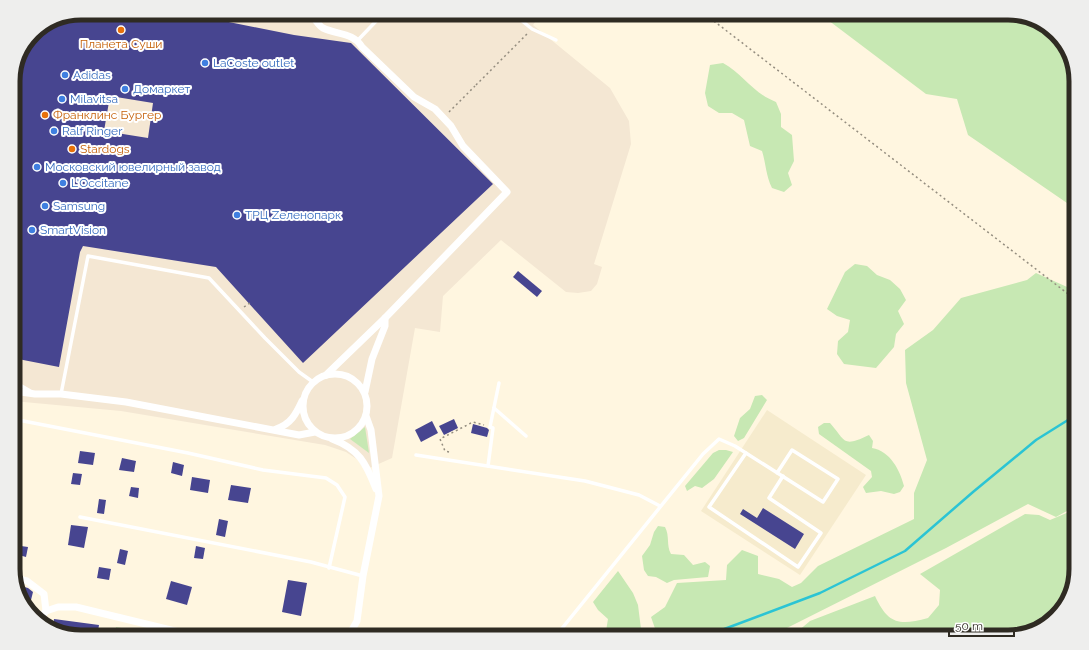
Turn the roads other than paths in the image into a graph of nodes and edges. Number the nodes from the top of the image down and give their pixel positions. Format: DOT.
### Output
graph roads {
  1 [pos="315,20"];
  2 [pos="376,20"];
  3 [pos="521,20"];
  4 [pos="358,40"];
  5 [pos="556,40"];
  6 [pos="386,318"];
  7 [pos="326,375"];
  8 [pos="313,382"];
  9 [pos="499,383"];
  10 [pos="20,384"];
  11 [pos="20,392"];
  12 [pos="365,392"];
  13 [pos="35,394"];
  14 [pos="61,394"];
  15 [pos="304,396"];
  16 [pos="494,408"];
  17 [pos="366,416"];
  18 [pos="20,420"];
  19 [pos="274,429"];
  20 [pos="315,432"];
  21 [pos="526,436"];
  22 [pos="326,437"];
  23 [pos="746,453"];
  24 [pos="416,455"];
  25 [pos="488,466"];
  26 [pos="777,473"];
  27 [pos="783,476"];
  28 [pos="379,496"];
  29 [pos="660,506"];
  30 [pos="80,517"];
  31 [pos="329,568"];
  32 [pos="363,576"];
  33 [pos="21,579"];
  34 [pos="46,611"];
  35 [pos="42,616"];
  36 [pos="171,630"];
  37 [pos="352,630"];
  38 [pos="561,630"];
  1 -- 4 [label="street"];
  2 -- 4 [label="lane"];
  3 -- 5 [label="lane"];
  4 -- 6 [label="street"];
  6 -- 7 [label="street"];
  6 -- 12 [label="street"];
  7 -- 8 [label="street"];
  7 -- 12 [label="street"];
  8 -- 14 [label="lane"];
  8 -- 15 [label="street"];
  9 -- 16 [label="lane"];
  10 -- 13 [label="lane"];
  11 -- 13 [label="street"];
  12 -- 17 [label="street"];
  13 -- 14 [label="street"];
  14 -- 19 [label="street"];
  15 -- 19 [label="street"];
  15 -- 20 [label="street"];
  16 -- 21 [label="lane"];
  16 -- 25 [label="lane"];
  17 -- 22 [label="street"];
  17 -- 28 [label="street"];
  18 -- 31 [label="lane"];
  19 -- 20 [label="street"];
  20 -- 22 [label="street"];
  22 -- 28 [label="street"];
  23 -- 26 [label="lane"];
  23 -- 27 [label="lane"];
  23 -- 29 [label="lane"];
  24 -- 25 [label="lane"];
  25 -- 29 [label="lane"];
  26 -- 27 [label="lane"];
  26 -- 27 [label="lane"];
  28 -- 32 [label="street"];
  29 -- 38 [label="lane"];
  30 -- 31 [label="lane"];
  31 -- 32 [label="lane"];
  32 -- 37 [label="street"];
  33 -- 34 [label="street"];
  34 -- 35 [label="street"];
  34 -- 36 [label="street"];
}
